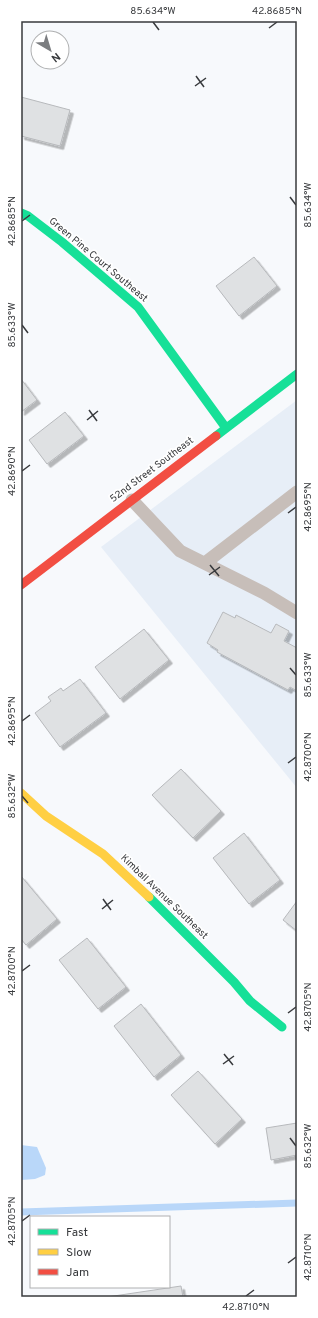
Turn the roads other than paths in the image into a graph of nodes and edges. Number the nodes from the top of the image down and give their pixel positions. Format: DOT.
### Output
graph roads {
  1 [pos="21,213"];
  2 [pos="297,374"];
  3 [pos="226,428"];
  4 [pos="297,492"];
  5 [pos="132,500"];
  6 [pos="205,563"];
  7 [pos="21,585"];
  8 [pos="297,613"];
  9 [pos="21,793"];
  10 [pos="282,1027"];
  1 -- 3 [label="street, Green Pine Court Southeast"];
  2 -- 3 [label="street, 52nd Street Southeast"];
  3 -- 5 [label="street, 52nd Street Southeast"];
  4 -- 6 [label="lane"];
  5 -- 6 [label="lane"];
  5 -- 7 [label="street, 52nd Street Southeast"];
  6 -- 8 [label="lane"];
  9 -- 10 [label="street, Kimball Avenue Southeast"];
}
